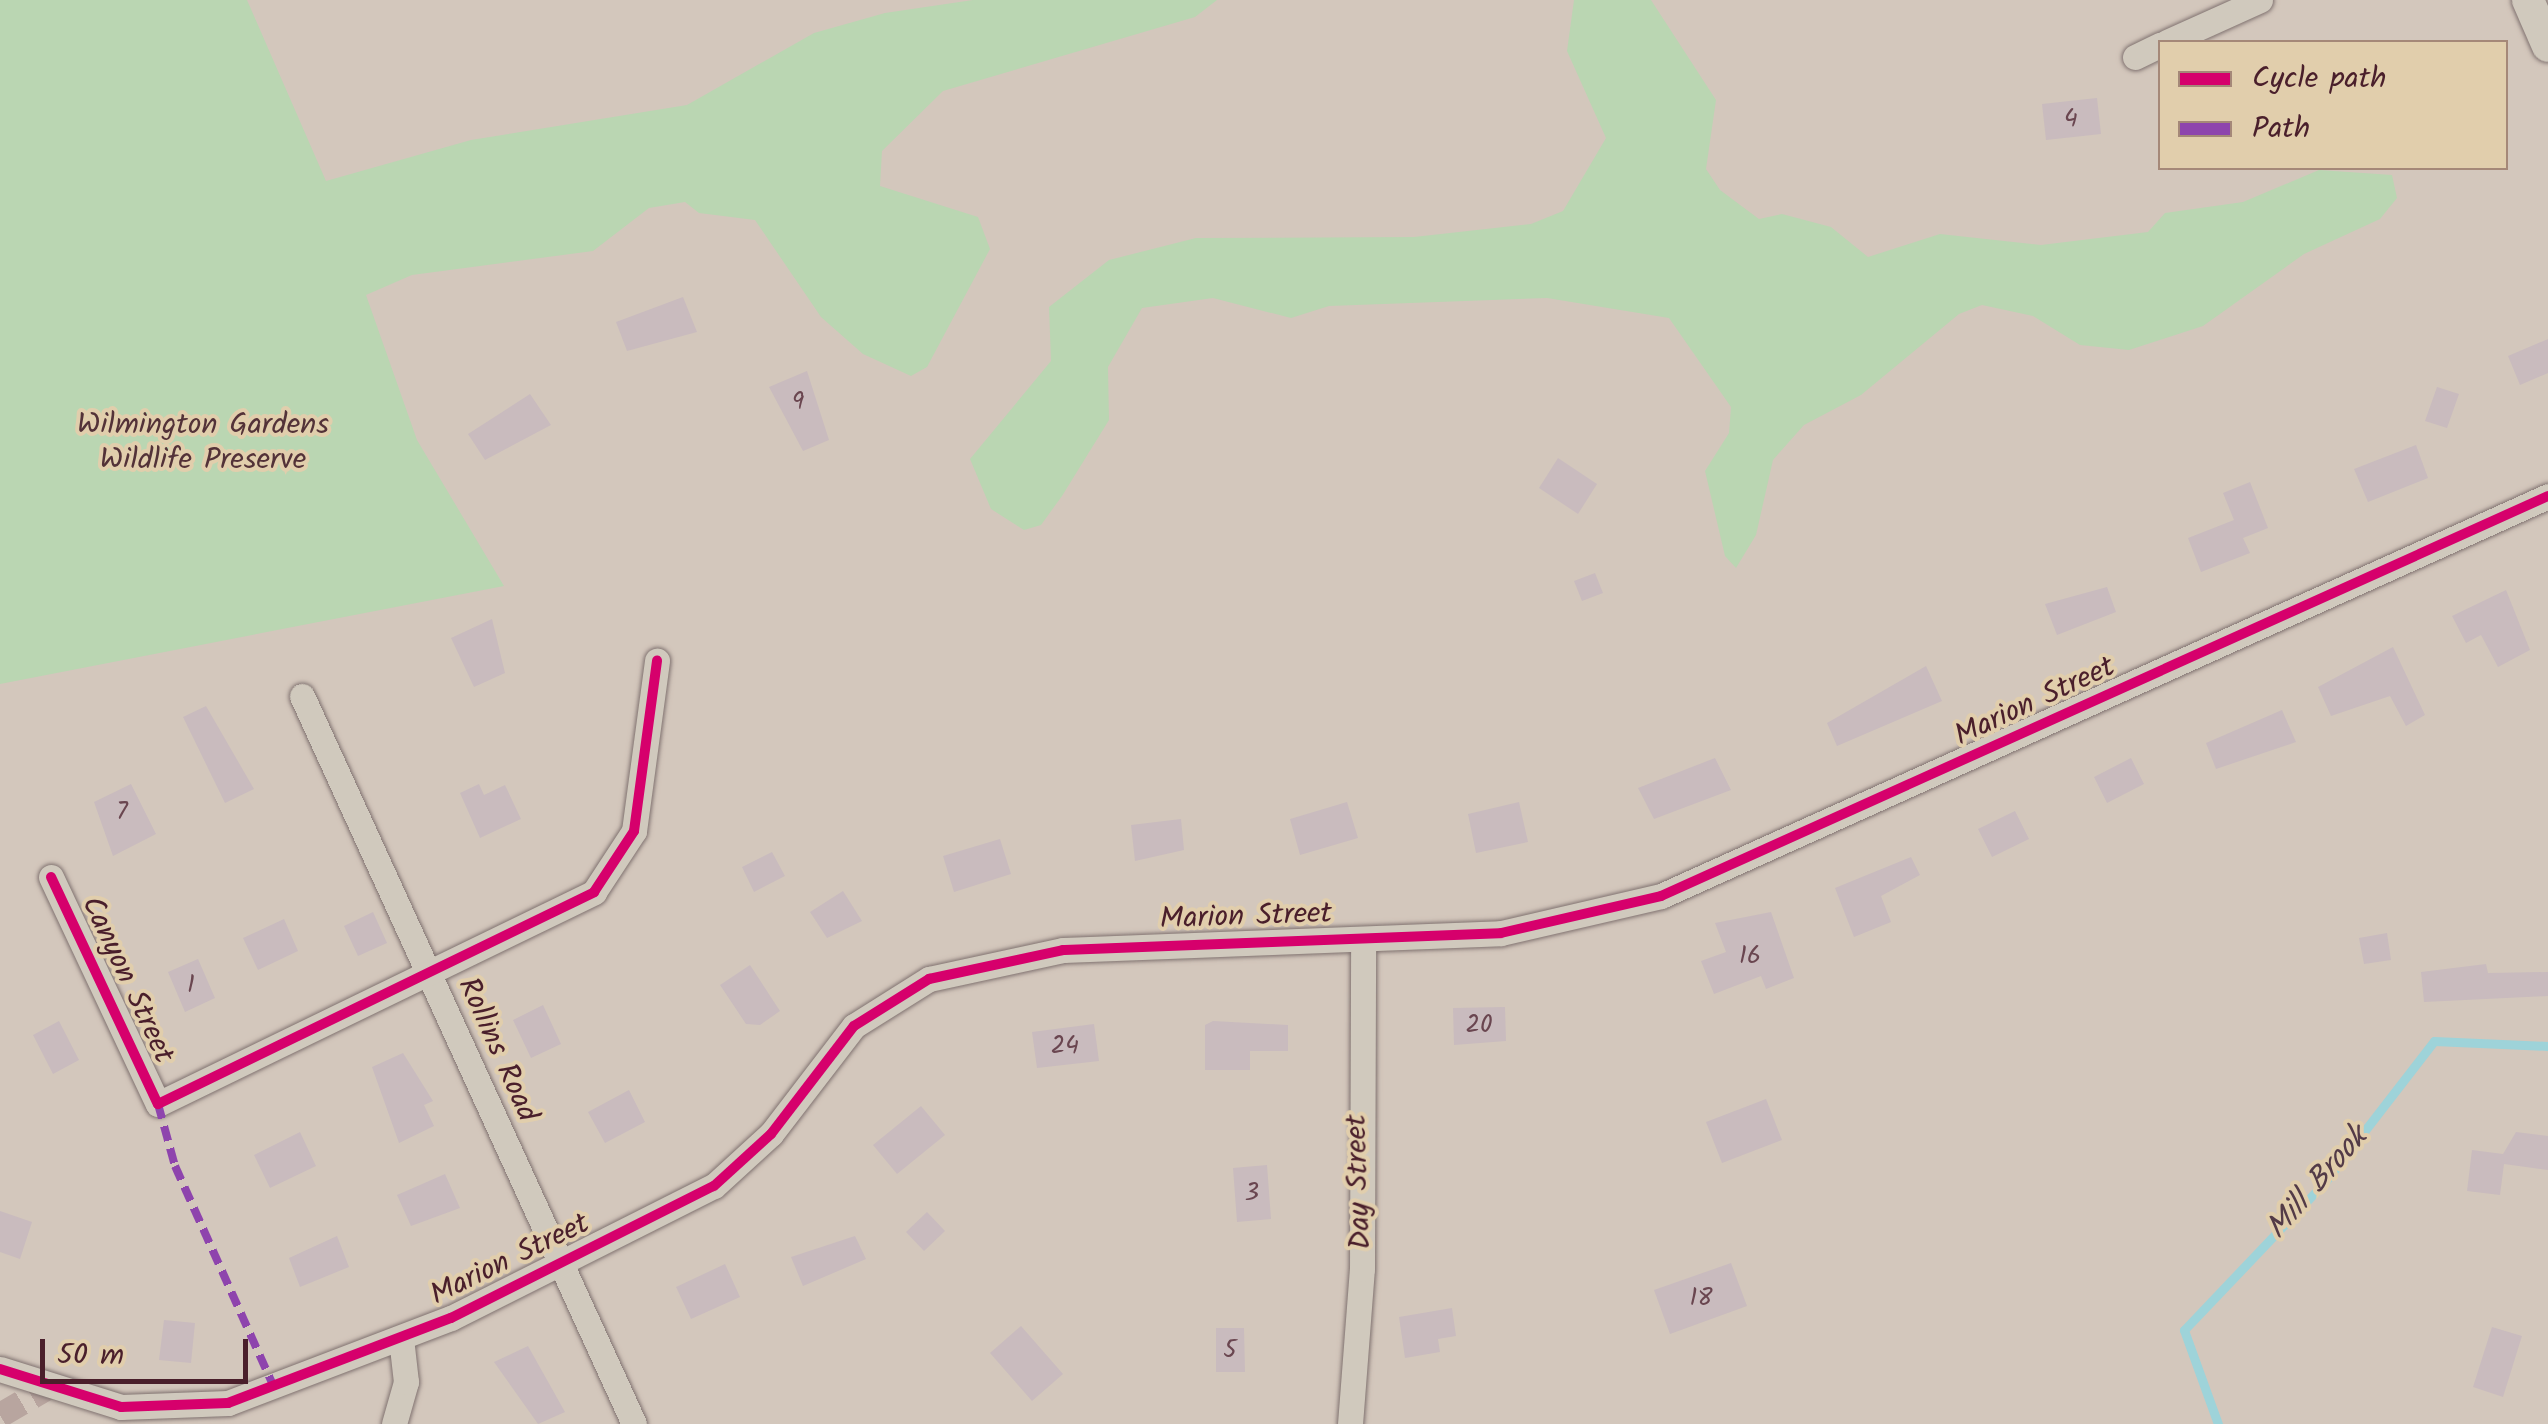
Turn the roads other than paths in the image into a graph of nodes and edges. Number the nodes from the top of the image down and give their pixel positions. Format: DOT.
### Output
graph roads {
  1 [pos="2260,0"];
  2 [pos="2528,0"];
  3 [pos="2173,40"];
  4 [pos="2158,46"];
  5 [pos="2548,46"];
  6 [pos="2135,56"];
  7 [pos="2548,496"];
  8 [pos="657,660"];
  9 [pos="302,696"];
  10 [pos="51,877"];
  11 [pos="1363,939"];
  12 [pos="436,976"];
  13 [pos="566,1263"];
  14 [pos="401,1338"];
  15 [pos="0,1369"];
  16 [pos="394,1424"];
  17 [pos="634,1424"];
  18 [pos="1350,1424"];
  1 -- 3 [label="street"];
  2 -- 5 [label="main road"];
  4 -- 6 [label="street"];
  7 -- 11 [label="street, Marion Street"];
  8 -- 12 [label="street"];
  9 -- 12 [label="street, Rollins Road"];
  10 -- 12 [label="street, Canyon Street"];
  11 -- 13 [label="street, Marion Street"];
  11 -- 18 [label="street, Day Street"];
  12 -- 13 [label="street, Rollins Road"];
  13 -- 14 [label="street, Marion Street"];
  13 -- 17 [label="street, Rollins Road"];
  14 -- 15 [label="street, Marion Street"];
  14 -- 16 [label="street"];
}
